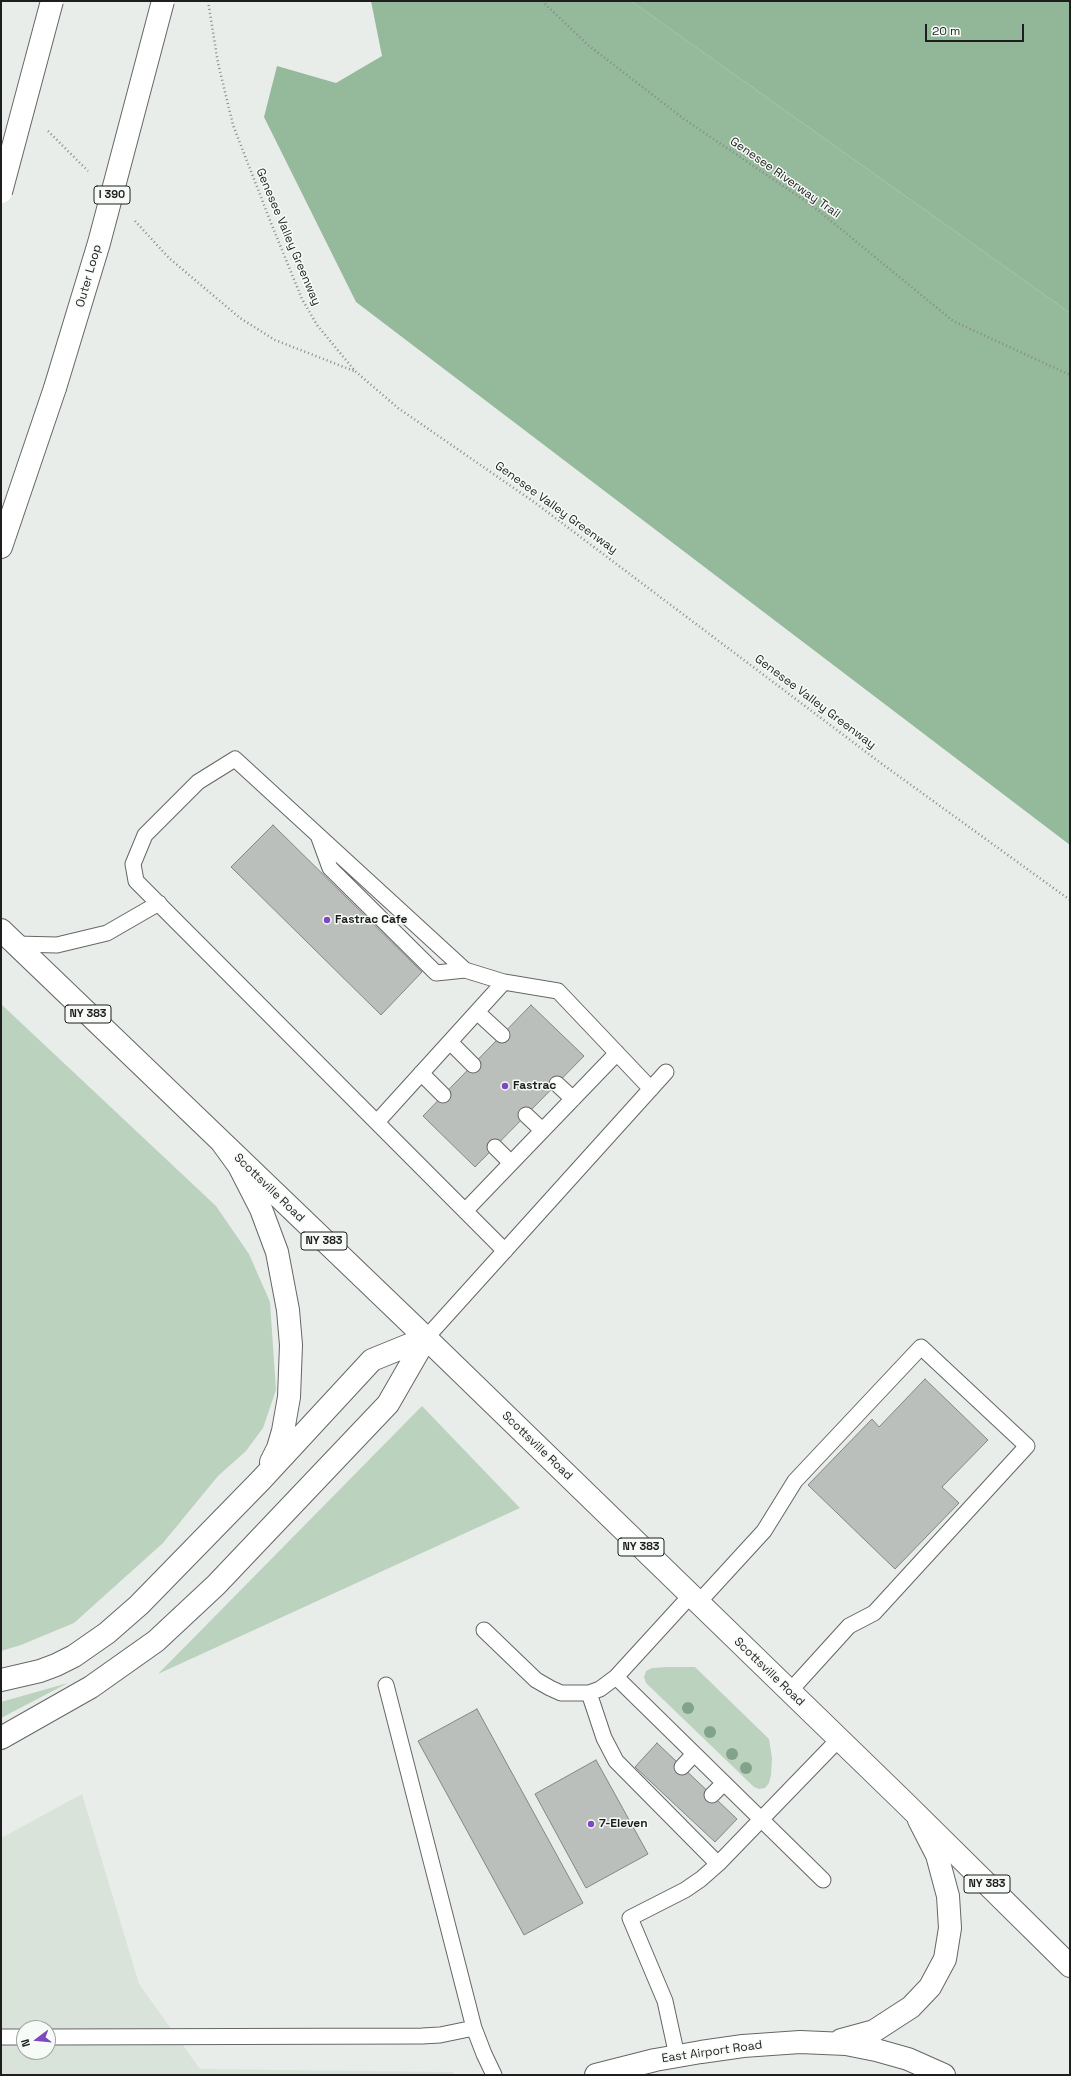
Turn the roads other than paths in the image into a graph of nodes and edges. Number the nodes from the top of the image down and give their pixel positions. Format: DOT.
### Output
graph roads {
  1 [pos="52,1"];
  2 [pos="163,1"];
  3 [pos="1,192"];
  4 [pos="1,547"];
  5 [pos="317,833"];
  6 [pos="159,904"];
  7 [pos="8,937"];
  8 [pos="465,970"];
  9 [pos="504,982"];
  10 [pos="477,1012"];
  11 [pos="502,1035"];
  12 [pos="450,1042"];
  13 [pos="617,1053"];
  14 [pos="473,1065"];
  15 [pos="666,1072"];
  16 [pos="421,1073"];
  17 [pos="557,1084"];
  18 [pos="651,1089"];
  19 [pos="443,1095"];
  20 [pos="573,1099"];
  21 [pos="526,1116"];
  22 [pos="377,1122"];
  23 [pos="542,1130"];
  24 [pos="223,1144"];
  25 [pos="495,1147"];
  26 [pos="511,1163"];
  27 [pos="465,1211"];
  28 [pos="505,1251"];
  29 [pos="426,1338"];
  30 [pos="261,1480"];
  31 [pos="694,1599"];
  32 [pos="484,1630"];
  33 [pos="616,1677"];
  34 [pos="1,1680"];
  35 [pos="386,1684"];
  36 [pos="790,1691"];
  37 [pos="589,1693"];
  38 [pos="1,1738"];
  39 [pos="839,1739"];
  40 [pos="694,1754"];
  41 [pos="682,1766"];
  42 [pos="724,1783"];
  43 [pos="712,1795"];
  44 [pos="904,1802"];
  45 [pos="762,1819"];
  46 [pos="718,1864"];
  47 [pos="823,1880"];
  48 [pos="1070,1966"];
  49 [pos="474,2028"];
  50 [pos="1,2037"];
  51 [pos="16,2037"];
  52 [pos="56,2037"];
  53 [pos="830,2043"];
  54 [pos="677,2056"];
  55 [pos="494,2075"];
  56 [pos="596,2075"];
  57 [pos="944,2075"];
  1 -- 3 [label="main road, bridge"];
  2 -- 4 [label="main road, Outer Loop / I 390, bridge"];
  5 -- 6 [label="lane"];
  5 -- 8 [label="lane"];
  5 -- 8 [label="lane"];
  6 -- 7 [label="lane"];
  6 -- 22 [label="lane"];
  7 -- 24 [label="main road, Scottsville Road / NY 383"];
  8 -- 9 [label="lane"];
  9 -- 10 [label="lane"];
  9 -- 13 [label="lane"];
  10 -- 11 [label="lane"];
  10 -- 12 [label="lane"];
  12 -- 14 [label="lane"];
  12 -- 16 [label="lane"];
  13 -- 18 [label="lane"];
  13 -- 20 [label="lane"];
  15 -- 18 [label="lane"];
  16 -- 19 [label="lane"];
  16 -- 22 [label="lane"];
  17 -- 20 [label="lane"];
  18 -- 28 [label="lane"];
  20 -- 23 [label="lane"];
  21 -- 23 [label="lane"];
  22 -- 27 [label="lane"];
  23 -- 26 [label="lane"];
  24 -- 29 [label="main road, Scottsville Road / NY 383"];
  24 -- 30 [label="main road"];
  25 -- 26 [label="lane"];
  26 -- 27 [label="lane"];
  27 -- 28 [label="lane"];
  28 -- 29 [label="lane"];
  29 -- 30 [label="main road"];
  29 -- 31 [label="main road, Scottsville Road / NY 383"];
  29 -- 38 [label="main road"];
  30 -- 34 [label="main road"];
  31 -- 33 [label="lane"];
  31 -- 36 [label="main road, Scottsville Road / NY 383"];
  31 -- 36 [label="lane"];
  32 -- 37 [label="lane"];
  33 -- 37 [label="lane"];
  33 -- 40 [label="lane"];
  35 -- 49 [label="lane"];
  36 -- 39 [label="main road, Scottsville Road / NY 383"];
  37 -- 46 [label="lane"];
  39 -- 44 [label="main road, Scottsville Road / NY 383"];
  39 -- 45 [label="lane"];
  40 -- 41 [label="lane"];
  40 -- 42 [label="lane"];
  42 -- 43 [label="lane"];
  42 -- 45 [label="lane"];
  44 -- 48 [label="main road, Scottsville Road / NY 383"];
  44 -- 53 [label="main road, East Airport Road"];
  45 -- 46 [label="lane"];
  45 -- 47 [label="lane"];
  46 -- 54 [label="lane"];
  49 -- 52 [label="lane"];
  49 -- 55 [label="lane"];
  50 -- 51 [label="lane"];
  53 -- 54 [label="main road, East Airport Road"];
  53 -- 57 [label="main road, East Airport Road"];
  54 -- 56 [label="main road, East Airport Road"];
}
